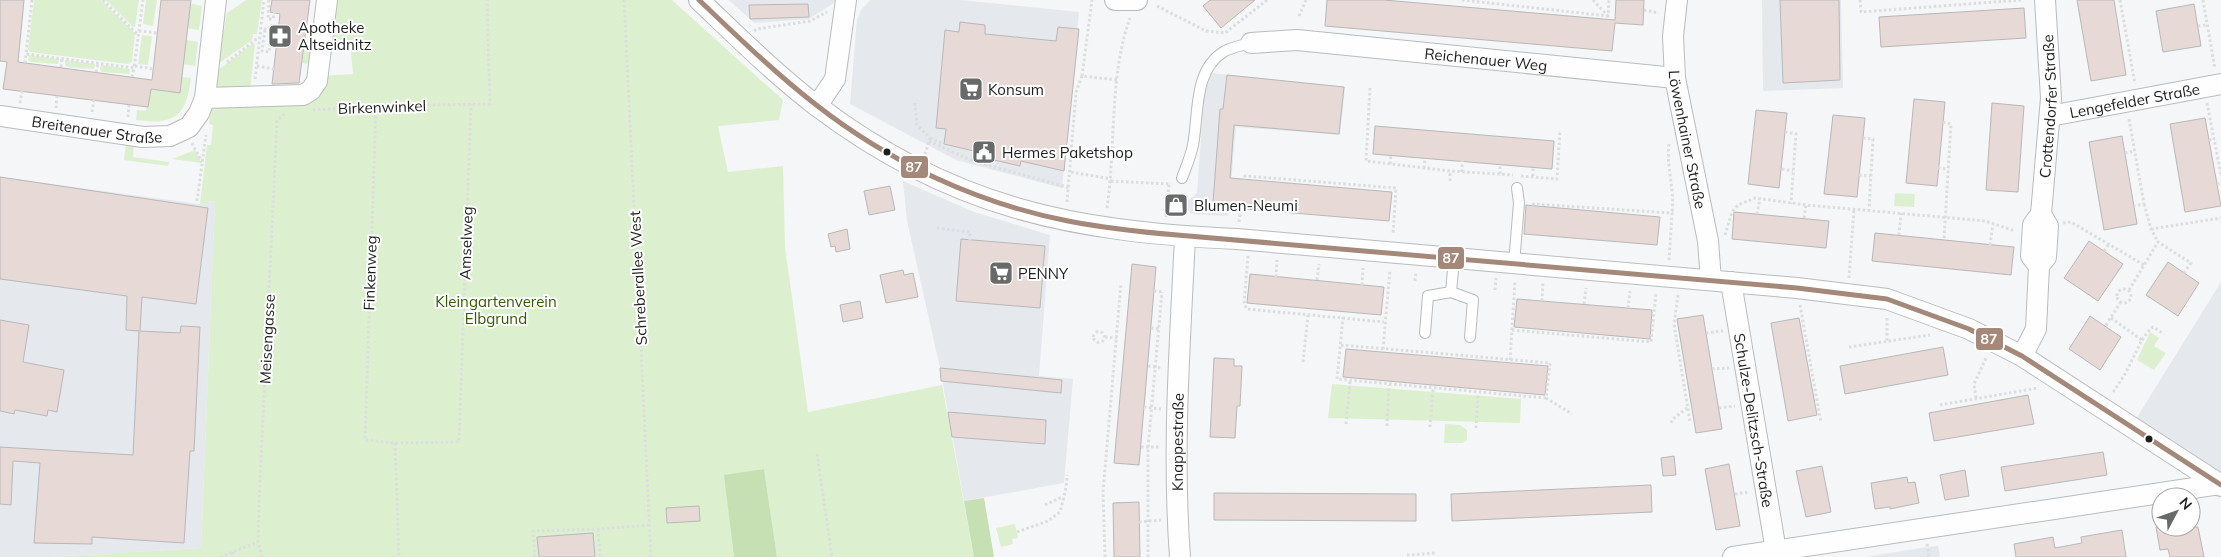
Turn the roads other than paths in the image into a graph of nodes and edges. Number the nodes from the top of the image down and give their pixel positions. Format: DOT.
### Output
graph roads {
  1 [pos="327,0"];
  2 [pos="699,0"];
  3 [pos="1115,0"];
  4 [pos="2045,0"];
  5 [pos="219,2"];
  6 [pos="1135,5"];
  7 [pos="845,6"];
  8 [pos="1671,7"];
  9 [pos="1251,43"];
  10 [pos="1675,78"];
  11 [pos="2214,85"];
  12 [pos="202,106"];
  13 [pos="817,106"];
  14 [pos="0,116"];
  15 [pos="2050,116"];
  16 [pos="1182,178"];
  17 [pos="1517,188"];
  18 [pos="2049,219"];
  19 [pos="1185,237"];
  20 [pos="1454,259"];
  21 [pos="2039,266"];
  22 [pos="1514,272"];
  23 [pos="1721,281"];
  24 [pos="1451,292"];
  25 [pos="1425,333"];
  26 [pos="1470,337"];
  27 [pos="2022,356"];
  28 [pos="2221,485"];
  29 [pos="1776,554"];
  30 [pos="1180,557"];
  31 [pos="1733,557"];
  1 -- 12 [label="street"];
  2 -- 13 [label="street"];
  3 -- 6 [label="street"];
  4 -- 15 [label="street, Crottendorfer Straße"];
  5 -- 12 [label="street"];
  7 -- 13 [label="street"];
  8 -- 10 [label="street, Löwenhainer Straße"];
  9 -- 10 [label="street, Reichenauer Weg"];
  9 -- 16 [label="lane, Reichenauer Weg"];
  10 -- 23 [label="street, Löwenhainer Straße"];
  11 -- 15 [label="street, Lengefelder Straße"];
  12 -- 14 [label="street, Breitenauer Straße"];
  13 -- 19 [label="street"];
  15 -- 18 [label="street, Crottendorfer Straße"];
  17 -- 22 [label="lane"];
  18 -- 21 [label="street, Crottendorfer Straße"];
  18 -- 21 [label="street, Crottendorfer Straße"];
  19 -- 20 [label="street"];
  19 -- 30 [label="street, Knappestraße"];
  20 -- 22 [label="street"];
  20 -- 24 [label="lane"];
  21 -- 27 [label="street, Crottendorfer Straße"];
  22 -- 23 [label="street"];
  23 -- 27 [label="street"];
  23 -- 29 [label="street, Schulze-Delitzsch-Straße"];
  24 -- 25 [label="lane"];
  24 -- 26 [label="lane"];
  27 -- 28 [label="street"];
  28 -- 29 [label="street"];
  29 -- 31 [label="street"];
}
